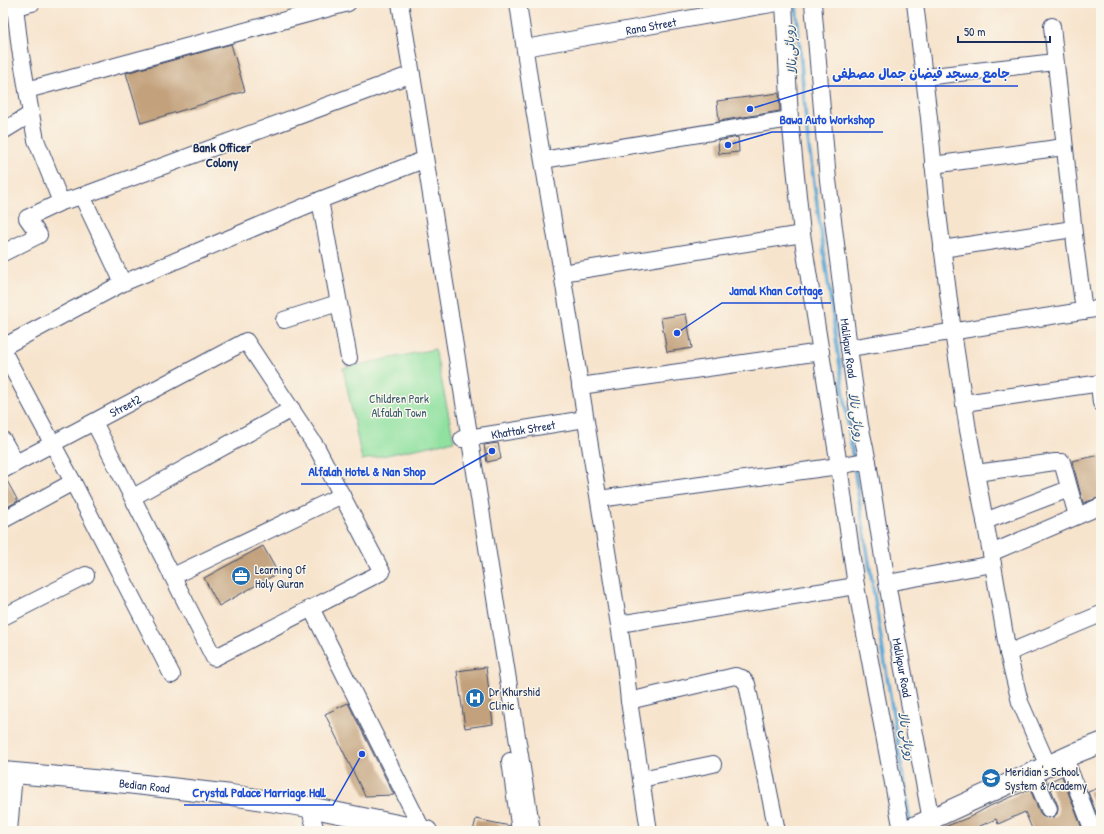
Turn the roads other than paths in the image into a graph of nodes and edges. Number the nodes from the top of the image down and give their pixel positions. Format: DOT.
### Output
graph roads {
  1 [pos="32,3"];
  2 [pos="348,3"];
  3 [pos="391,3"];
  4 [pos="400,3"];
  5 [pos="518,3"];
  6 [pos="777,3"];
  7 [pos="784,3"];
  8 [pos="813,3"];
  9 [pos="915,3"];
  10 [pos="13,5"];
  11 [pos="1052,26"];
  12 [pos="525,48"];
  13 [pos="1055,62"];
  14 [pos="408,76"];
  15 [pos="924,77"];
  16 [pos="27,90"];
  17 [pos="31,114"];
  18 [pos="790,119"];
  19 [pos="3,131"];
  20 [pos="1064,147"];
  21 [pos="543,160"];
  22 [pos="418,162"];
  23 [pos="933,165"];
  24 [pos="82,196"];
  25 [pos="320,200"];
  26 [pos="61,202"];
  27 [pos="1073,229"];
  28 [pos="802,234"];
  29 [pos="942,249"];
  30 [pos="3,253"];
  31 [pos="562,274"];
  32 [pos="123,283"];
  33 [pos="338,303"];
  34 [pos="1101,308"];
  35 [pos="1084,311"];
  36 [pos="284,320"];
  37 [pos="953,332"];
  38 [pos="3,347"];
  39 [pos="849,348"];
  40 [pos="3,351"];
  41 [pos="821,352"];
  42 [pos="349,358"];
  43 [pos="1100,384"];
  44 [pos="580,386"];
  45 [pos="1101,402"];
  46 [pos="964,403"];
  47 [pos="292,410"];
  48 [pos="585,419"];
  49 [pos="94,422"];
  50 [pos="466,438"];
  51 [pos="3,440"];
  52 [pos="53,444"];
  53 [pos="853,463"];
  54 [pos="9,467"];
  55 [pos="976,473"];
  56 [pos="73,482"];
  57 [pos="1070,489"];
  58 [pos="342,495"];
  59 [pos="133,498"];
  60 [pos="598,499"];
  61 [pos="1101,506"];
  62 [pos="1077,516"];
  63 [pos="3,520"];
  64 [pos="985,521"];
  65 [pos="992,559"];
  66 [pos="86,575"];
  67 [pos="173,576"];
  68 [pos="887,583"];
  69 [pos="856,586"];
  70 [pos="311,608"];
  71 [pos="1101,614"];
  72 [pos="3,617"];
  73 [pos="619,624"];
  74 [pos="1008,653"];
  75 [pos="172,675"];
  76 [pos="629,700"];
  77 [pos="1101,743"];
  78 [pos="1065,758"];
  79 [pos="713,764"];
  80 [pos="1040,770"];
  81 [pos="9,773"];
  82 [pos="641,779"];
  83 [pos="519,781"];
  84 [pos="309,807"];
  85 [pos="1049,809"];
  86 [pos="917,828"];
  87 [pos="425,830"];
  88 [pos="9,831"];
  89 [pos="316,831"];
  90 [pos="520,831"];
  91 [pos="532,831"];
  92 [pos="649,831"];
  93 [pos="777,831"];
  94 [pos="1093,831"];
  1 -- 10 [label="street"];
  2 -- 16 [label="street"];
  3 -- 14 [label="street"];
  4 -- 14 [label="street"];
  5 -- 12 [label="street"];
  6 -- 12 [label="street, Rana Street"];
  7 -- 18 [label="street"];
  8 -- 39 [label="street, Malikpur Road"];
  9 -- 15 [label="street"];
  10 -- 16 [label="street"];
  11 -- 13 [label="street"];
  12 -- 21 [label="street"];
  13 -- 15 [label="street"];
  13 -- 20 [label="street"];
  14 -- 22 [label="street"];
  14 -- 24 [label="street"];
  14 -- 50 [label="street"];
  15 -- 23 [label="street"];
  16 -- 17 [label="street"];
  17 -- 19 [label="street"];
  17 -- 26 [label="street"];
  18 -- 21 [label="street"];
  18 -- 28 [label="street"];
  20 -- 23 [label="street"];
  20 -- 27 [label="street"];
  21 -- 31 [label="street"];
  22 -- 25 [label="street"];
  22 -- 50 [label="street"];
  23 -- 29 [label="street"];
  24 -- 26 [label="street"];
  24 -- 32 [label="street"];
  25 -- 32 [label="street"];
  25 -- 33 [label="street"];
  26 -- 30 [label="street"];
  27 -- 29 [label="street"];
  27 -- 35 [label="street"];
  28 -- 31 [label="street"];
  28 -- 41 [label="street"];
  29 -- 37 [label="street"];
  31 -- 44 [label="street"];
  32 -- 38 [label="street"];
  33 -- 36 [label="street"];
  33 -- 42 [label="street"];
  34 -- 35 [label="street"];
  35 -- 37 [label="street"];
  37 -- 39 [label="street"];
  37 -- 46 [label="street"];
  39 -- 53 [label="street, Malikpur Road"];
  40 -- 52 [label="street"];
  41 -- 44 [label="street"];
  41 -- 53 [label="street"];
  43 -- 45 [label="street"];
  43 -- 46 [label="street"];
  44 -- 48 [label="street"];
  46 -- 55 [label="street"];
  47 -- 49 [label="street, Street2"];
  47 -- 58 [label="street"];
  47 -- 59 [label="street"];
  48 -- 50 [label="street, Khattak Street"];
  48 -- 60 [label="street"];
  49 -- 52 [label="street, Street2"];
  49 -- 59 [label="street"];
  50 -- 83 [label="street"];
  51 -- 54 [label="street"];
  52 -- 54 [label="street, Street2"];
  52 -- 56 [label="street"];
  53 -- 60 [label="street"];
  53 -- 68 [label="street, Malikpur Road"];
  53 -- 69 [label="street"];
  55 -- 57 [label="street"];
  55 -- 64 [label="street"];
  56 -- 63 [label="street"];
  56 -- 75 [label="street"];
  57 -- 62 [label="street"];
  57 -- 64 [label="street"];
  58 -- 67 [label="street"];
  58 -- 70 [label="street"];
  59 -- 67 [label="street"];
  60 -- 73 [label="street"];
  61 -- 62 [label="street"];
  62 -- 65 [label="street"];
  64 -- 65 [label="street"];
  65 -- 68 [label="street"];
  65 -- 74 [label="street"];
  66 -- 72 [label="street"];
  67 -- 70 [label="street"];
  68 -- 86 [label="street, Malikpur Road"];
  69 -- 73 [label="street"];
  69 -- 86 [label="street"];
  70 -- 87 [label="street"];
  71 -- 74 [label="street"];
  73 -- 76 [label="street"];
  74 -- 80 [label="street"];
  76 -- 82 [label="street"];
  76 -- 93 [label="street"];
  77 -- 78 [label="main road"];
  78 -- 80 [label="main road"];
  78 -- 94 [label="street"];
  79 -- 82 [label="street"];
  80 -- 85 [label="street"];
  80 -- 86 [label="main road"];
  81 -- 84 [label="main road, Bedian Road"];
  81 -- 88 [label="street"];
  82 -- 92 [label="street"];
  83 -- 90 [label="street"];
  83 -- 91 [label="street"];
  84 -- 87 [label="main road, Bedian Road"];
  84 -- 89 [label="street"];
}
